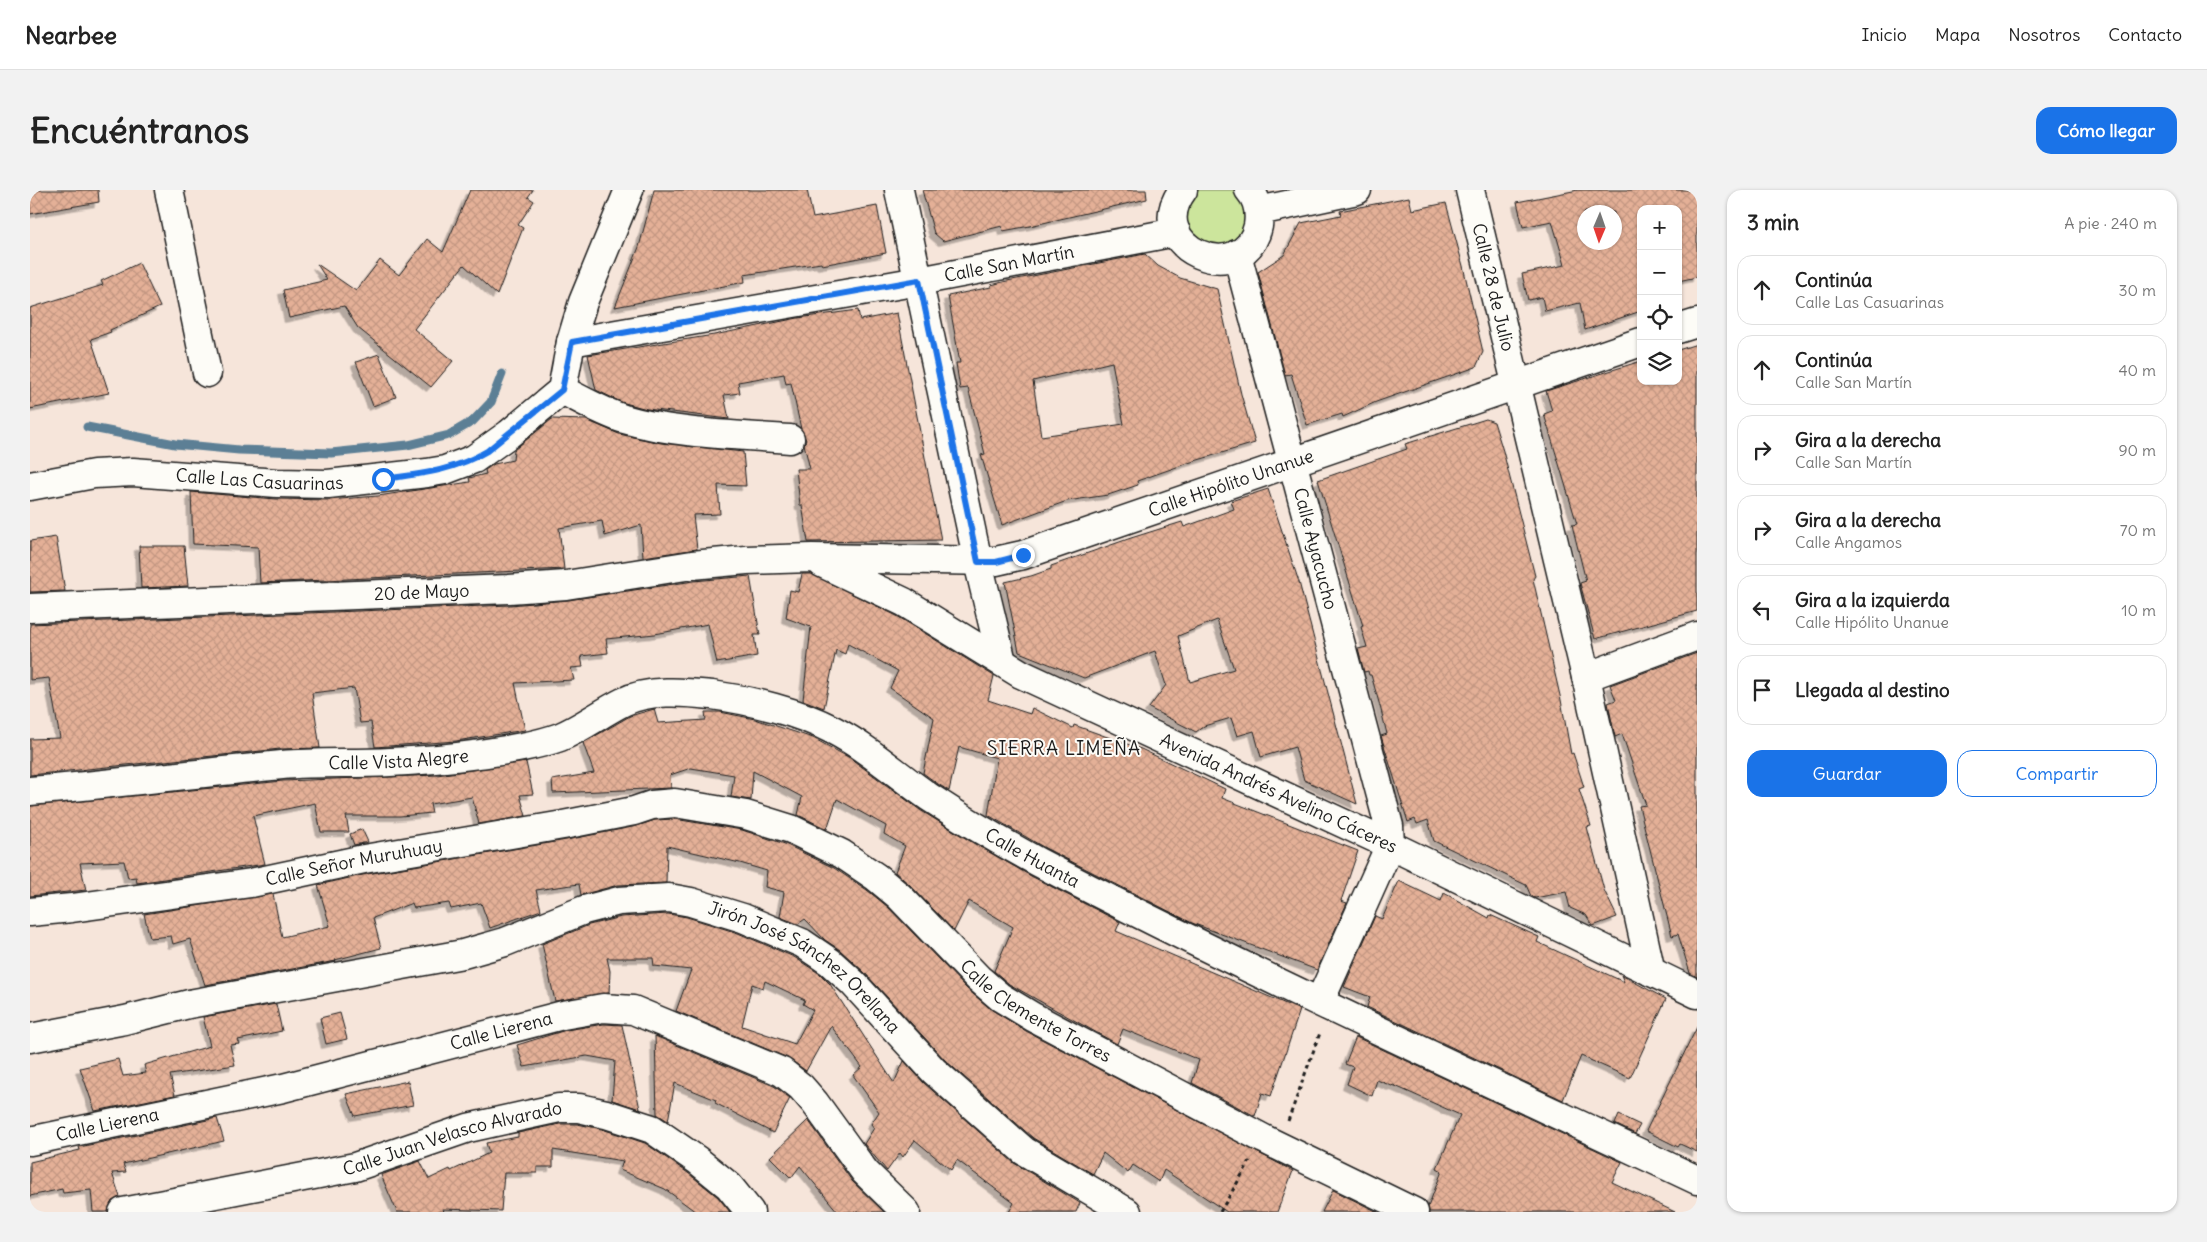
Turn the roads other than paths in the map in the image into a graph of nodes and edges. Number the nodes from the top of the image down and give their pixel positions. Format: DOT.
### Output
graph roads {
  1 [pos="169,190"];
  2 [pos="630,190"];
  3 [pos="899,190"];
  4 [pos="1183,190"];
  5 [pos="1357,190"];
  6 [pos="1470,190"];
  7 [pos="1254,200"];
  8 [pos="1176,232"];
  9 [pos="1236,254"];
  10 [pos="919,280"];
  11 [pos="1697,323"];
  12 [pos="1682,329"];
  13 [pos="572,342"];
  14 [pos="1637,343"];
  15 [pos="207,373"];
  16 [pos="1516,386"];
  17 [pos="562,390"];
  18 [pos="790,439"];
  19 [pos="1292,463"];
  20 [pos="30,486"];
  21 [pos="812,558"];
  22 [pos="978,562"];
  23 [pos="30,608"];
  24 [pos="1697,636"];
  25 [pos="1002,662"];
  26 [pos="1586,677"];
  27 [pos="754,704"];
  28 [pos="30,791"];
  29 [pos="675,803"];
  30 [pos="1390,845"];
  31 [pos="30,912"];
  32 [pos="1651,972"];
  33 [pos="1697,994"];
  34 [pos="1321,1014"];
  35 [pos="30,1038"];
  36 [pos="30,1141"];
  37 [pos="1697,1180"];
  38 [pos="123,1212"];
  39 [pos="750,1212"];
  40 [pos="906,1212"];
  41 [pos="1127,1212"];
  42 [pos="1414,1212"];
  1 -- 15 [label="street"];
  2 -- 13 [label="street"];
  3 -- 10 [label="street"];
  4 -- 8 [label="street"];
  5 -- 7 [label="street"];
  6 -- 16 [label="street, Calle 28 de Julio"];
  7 -- 9 [label="street"];
  8 -- 9 [label="street"];
  8 -- 10 [label="street, Calle San Martín"];
  9 -- 19 [label="street, Calle Ayacucho"];
  10 -- 13 [label="street, Calle San Martín"];
  10 -- 22 [label="street"];
  11 -- 12 [label="street"];
  13 -- 17 [label="street"];
  14 -- 16 [label="street, Calle Hipólito Unanue"];
  16 -- 19 [label="street, Calle Hipólito Unanue"];
  16 -- 26 [label="street, Calle 28 de Julio"];
  17 -- 18 [label="street"];
  17 -- 20 [label="street, Calle Las Casuarinas"];
  19 -- 22 [label="street, Calle Hipólito Unanue"];
  19 -- 30 [label="street, Calle Ayacucho"];
  21 -- 22 [label="street, Calle Hipólito Unanue"];
  21 -- 23 [label="street, 20 de Mayo"];
  21 -- 25 [label="street, Avenida Andrés Avelino Cáceres"];
  22 -- 25 [label="street"];
  24 -- 26 [label="street"];
  25 -- 30 [label="street, Avenida Andrés Avelino Cáceres"];
  26 -- 32 [label="street, Calle 28 de Julio"];
  27 -- 28 [label="street, Calle Vista Alegre"];
  27 -- 34 [label="street, Calle Huanta"];
  29 -- 31 [label="street, Calle Señor Muruhuay"];
  29 -- 42 [label="street, Calle Clemente Torres"];
  30 -- 32 [label="street, Avenida Andrés Avelino Cáceres"];
  30 -- 34 [label="street"];
  32 -- 33 [label="street, Avenida Andrés Avelino Cáceres"];
  34 -- 37 [label="street, Calle Huanta"];
  35 -- 41 [label="street, Jirón José Sánchez Orellana"];
  36 -- 40 [label="street, Calle Lierena"];
  38 -- 39 [label="street, Calle Juan Velasco Alvarado"];
}
